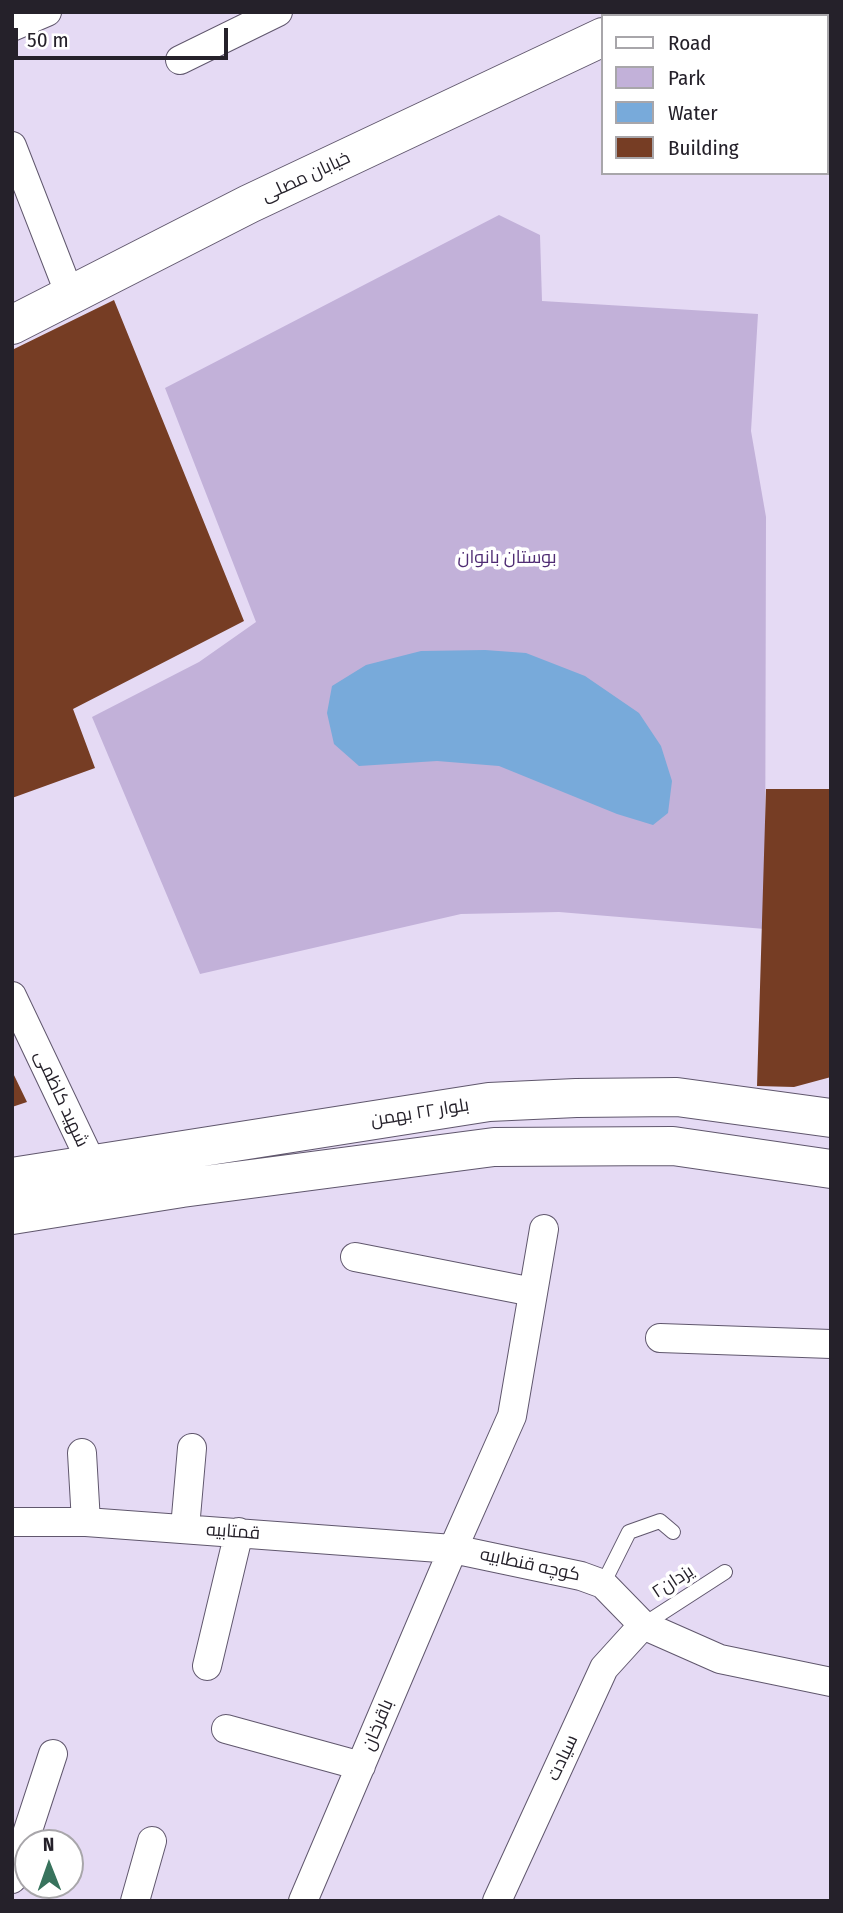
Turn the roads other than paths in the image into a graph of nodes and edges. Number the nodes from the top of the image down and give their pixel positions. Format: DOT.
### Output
graph roads {
  1 [pos="47,12"];
  2 [pos="278,12"];
  3 [pos="12,27"];
  4 [pos="602,37"];
  5 [pos="180,60"];
  6 [pos="12,146"];
  7 [pos="70,295"];
  8 [pos="12,325"];
  9 [pos="12,996"];
  10 [pos="831,1118"];
  11 [pos="92,1164"];
  12 [pos="831,1169"];
  13 [pos="12,1177"];
  14 [pos="12,1215"];
  15 [pos="544,1229"];
  16 [pos="355,1257"];
  17 [pos="533,1292"];
  18 [pos="660,1338"];
  19 [pos="831,1344"];
  20 [pos="192,1448"];
  21 [pos="82,1453"];
  22 [pos="12,1522"];
  23 [pos="86,1522"];
  24 [pos="185,1528"];
  25 [pos="239,1532"];
  26 [pos="673,1532"];
  27 [pos="453,1549"];
  28 [pos="725,1572"];
  29 [pos="603,1584"];
  30 [pos="643,1625"];
  31 [pos="207,1666"];
  32 [pos="831,1682"];
  33 [pos="226,1729"];
  34 [pos="54,1754"];
  35 [pos="360,1766"];
  36 [pos="152,1841"];
  37 [pos="12,1879"];
  38 [pos="135,1901"];
  39 [pos="303,1901"];
  40 [pos="497,1901"];
  1 -- 3 [label="street"];
  2 -- 5 [label="street"];
  4 -- 7 [label="main road, خیابان مصلی"];
  6 -- 7 [label="street"];
  7 -- 8 [label="main road, خیابان مصلی"];
  9 -- 11 [label="street, شهید کاظمی"];
  10 -- 11 [label="main road, بلوار ۲۲ بهمن"];
  11 -- 13 [label="main road, بلوار ۲۲ بهمن"];
  12 -- 14 [label="main road"];
  15 -- 17 [label="street, باقرخان"];
  16 -- 17 [label="street"];
  17 -- 27 [label="street, باقرخان"];
  18 -- 19 [label="street"];
  20 -- 24 [label="street"];
  21 -- 23 [label="street"];
  22 -- 23 [label="street, قمتابیه"];
  23 -- 24 [label="street, قمتابیه"];
  24 -- 25 [label="street, قمتابیه"];
  25 -- 27 [label="street, قمتابیه"];
  25 -- 31 [label="street"];
  26 -- 29 [label="lane"];
  27 -- 29 [label="street, کوچه قنطابیه"];
  27 -- 35 [label="street, باقرخان"];
  28 -- 30 [label="lane, یزدان۲"];
  29 -- 30 [label="street, کوچه قنطابیه"];
  30 -- 32 [label="street, کوچه قنطابیه"];
  30 -- 40 [label="street, سیادت"];
  33 -- 35 [label="street"];
  34 -- 37 [label="street"];
  35 -- 39 [label="street, باقرخان"];
  36 -- 38 [label="street"];
}
